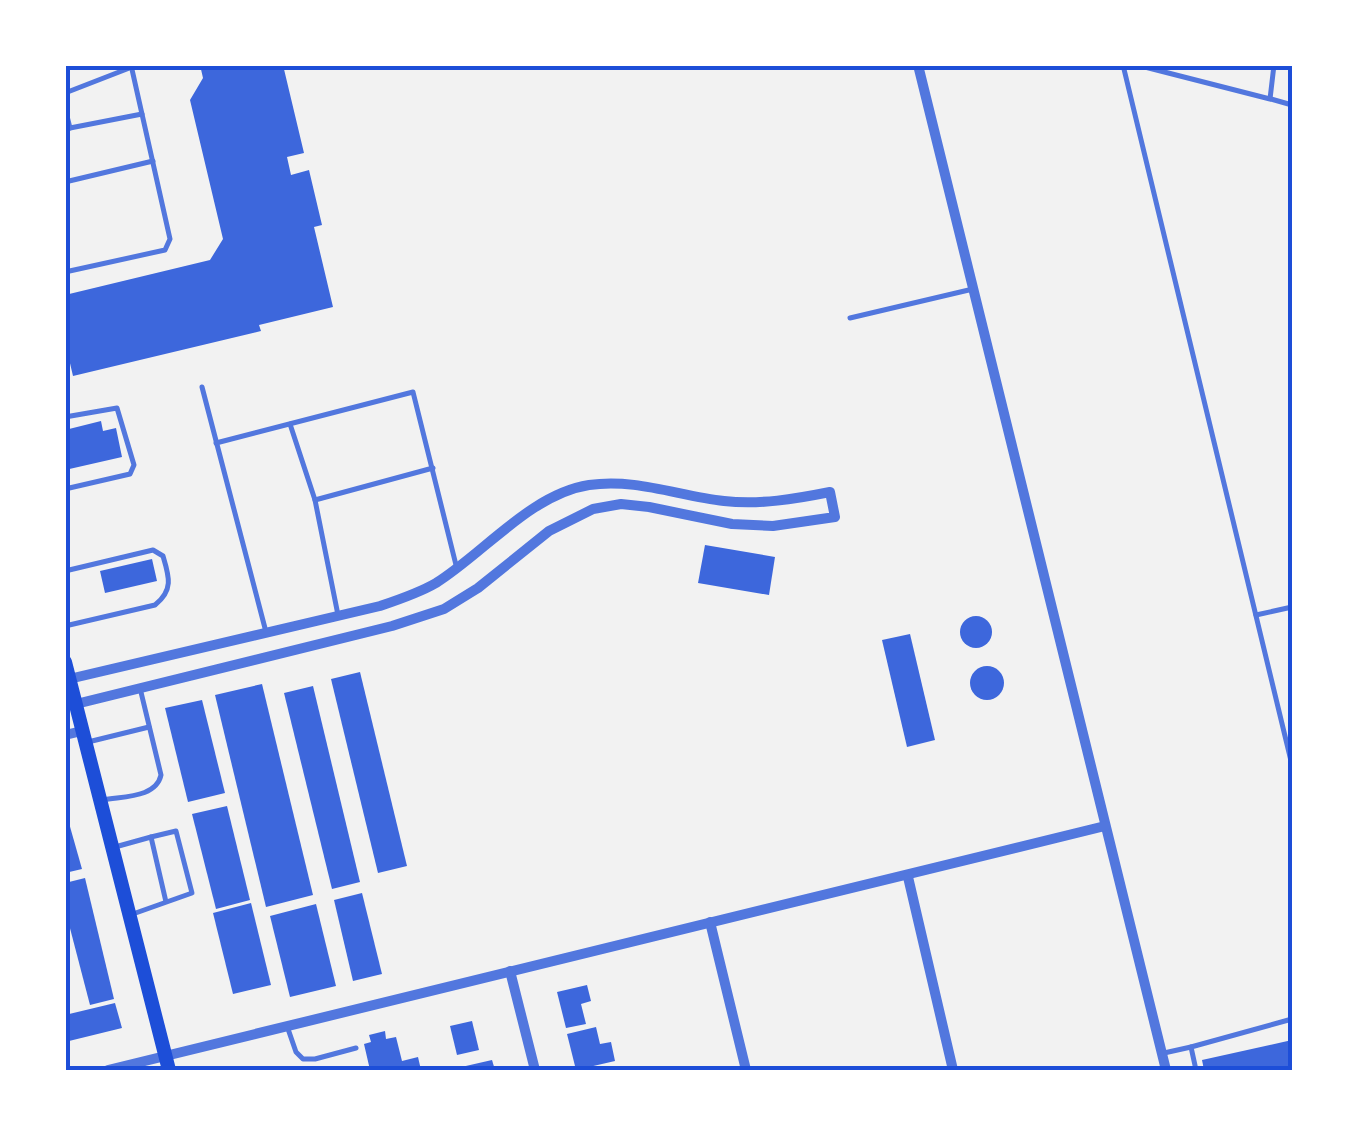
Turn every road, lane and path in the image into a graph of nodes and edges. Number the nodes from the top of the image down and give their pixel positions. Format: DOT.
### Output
graph roads {
  1 [pos="918,65"];
  2 [pos="1123,65"];
  3 [pos="1137,65"];
  4 [pos="1274,65"];
  5 [pos="131,66"];
  6 [pos="65,93"];
  7 [pos="1270,99"];
  8 [pos="1292,104"];
  9 [pos="65,108"];
  10 [pos="142,114"];
  11 [pos="67,129"];
  12 [pos="153,161"];
  13 [pos="65,182"];
  14 [pos="65,272"];
  15 [pos="973,289"];
  16 [pos="850,318"];
  17 [pos="202,387"];
  18 [pos="65,418"];
  19 [pos="290,424"];
  20 [pos="216,443"];
  21 [pos="432,468"];
  22 [pos="587,485"];
  23 [pos="65,489"];
  24 [pos="315,500"];
  25 [pos="593,509"];
  26 [pos="456,568"];
  27 [pos="65,571"];
  28 [pos="400,599"];
  29 [pos="1292,607"];
  30 [pos="338,615"];
  31 [pos="1256,615"];
  32 [pos="408,621"];
  33 [pos="65,626"];
  34 [pos="266,632"];
  35 [pos="65,662"];
  36 [pos="69,679"];
  37 [pos="140,688"];
  38 [pos="71,706"];
  39 [pos="149,727"];
  40 [pos="65,735"];
  41 [pos="84,737"];
  42 [pos="1292,764"];
  43 [pos="100,801"];
  44 [pos="1104,826"];
  45 [pos="151,838"];
  46 [pos="112,848"];
  47 [pos="908,876"];
  48 [pos="166,902"];
  49 [pos="130,916"];
  50 [pos="710,922"];
  51 [pos="510,970"];
  52 [pos="1292,1019"];
  53 [pos="288,1026"];
  54 [pos="1191,1047"];
  55 [pos="356,1048"];
  56 [pos="1162,1054"];
  57 [pos="168,1063"];
  58 [pos="108,1070"];
  59 [pos="535,1070"];
  60 [pos="746,1070"];
  61 [pos="953,1070"];
  62 [pos="1166,1070"];
  63 [pos="1196,1070"];
  1 -- 15 [label="street"];
  2 -- 31 [label="lane"];
  3 -- 7 [label="lane"];
  4 -- 7 [label="lane"];
  5 -- 6 [label="lane"];
  5 -- 10 [label="lane"];
  7 -- 8 [label="lane"];
  9 -- 11 [label="lane"];
  10 -- 11 [label="lane"];
  10 -- 12 [label="lane"];
  12 -- 13 [label="lane"];
  12 -- 14 [label="lane"];
  15 -- 16 [label="lane"];
  15 -- 44 [label="street"];
  17 -- 20 [label="lane"];
  18 -- 23 [label="lane"];
  19 -- 20 [label="lane"];
  19 -- 21 [label="lane"];
  19 -- 24 [label="lane"];
  20 -- 34 [label="lane"];
  21 -- 24 [label="lane"];
  21 -- 26 [label="lane"];
  22 -- 25 [label="street"];
  22 -- 25 [label="street"];
  22 -- 26 [label="street"];
  24 -- 30 [label="lane"];
  25 -- 32 [label="street"];
  26 -- 28 [label="street"];
  27 -- 33 [label="lane"];
  28 -- 30 [label="street"];
  28 -- 32 [label="street"];
  29 -- 31 [label="lane"];
  30 -- 34 [label="street"];
  31 -- 42 [label="lane"];
  32 -- 37 [label="street"];
  34 -- 36 [label="street"];
  35 -- 36 [label="main road"];
  36 -- 38 [label="main road"];
  37 -- 38 [label="street"];
  37 -- 39 [label="lane"];
  38 -- 41 [label="main road"];
  39 -- 41 [label="lane"];
  39 -- 43 [label="lane"];
  40 -- 41 [label="street"];
  41 -- 43 [label="main road"];
  43 -- 46 [label="main road"];
  44 -- 47 [label="street"];
  44 -- 56 [label="street"];
  45 -- 46 [label="lane"];
  45 -- 48 [label="lane"];
  45 -- 48 [label="lane"];
  46 -- 49 [label="main road"];
  47 -- 50 [label="street"];
  47 -- 61 [label="street"];
  48 -- 49 [label="lane"];
  49 -- 57 [label="main road"];
  50 -- 51 [label="street"];
  50 -- 60 [label="street"];
  51 -- 53 [label="street"];
  51 -- 59 [label="street"];
  52 -- 54 [label="lane"];
  53 -- 55 [label="lane"];
  53 -- 57 [label="street"];
  54 -- 56 [label="lane"];
  54 -- 63 [label="lane"];
  56 -- 62 [label="street"];
  57 -- 58 [label="street"];
}
